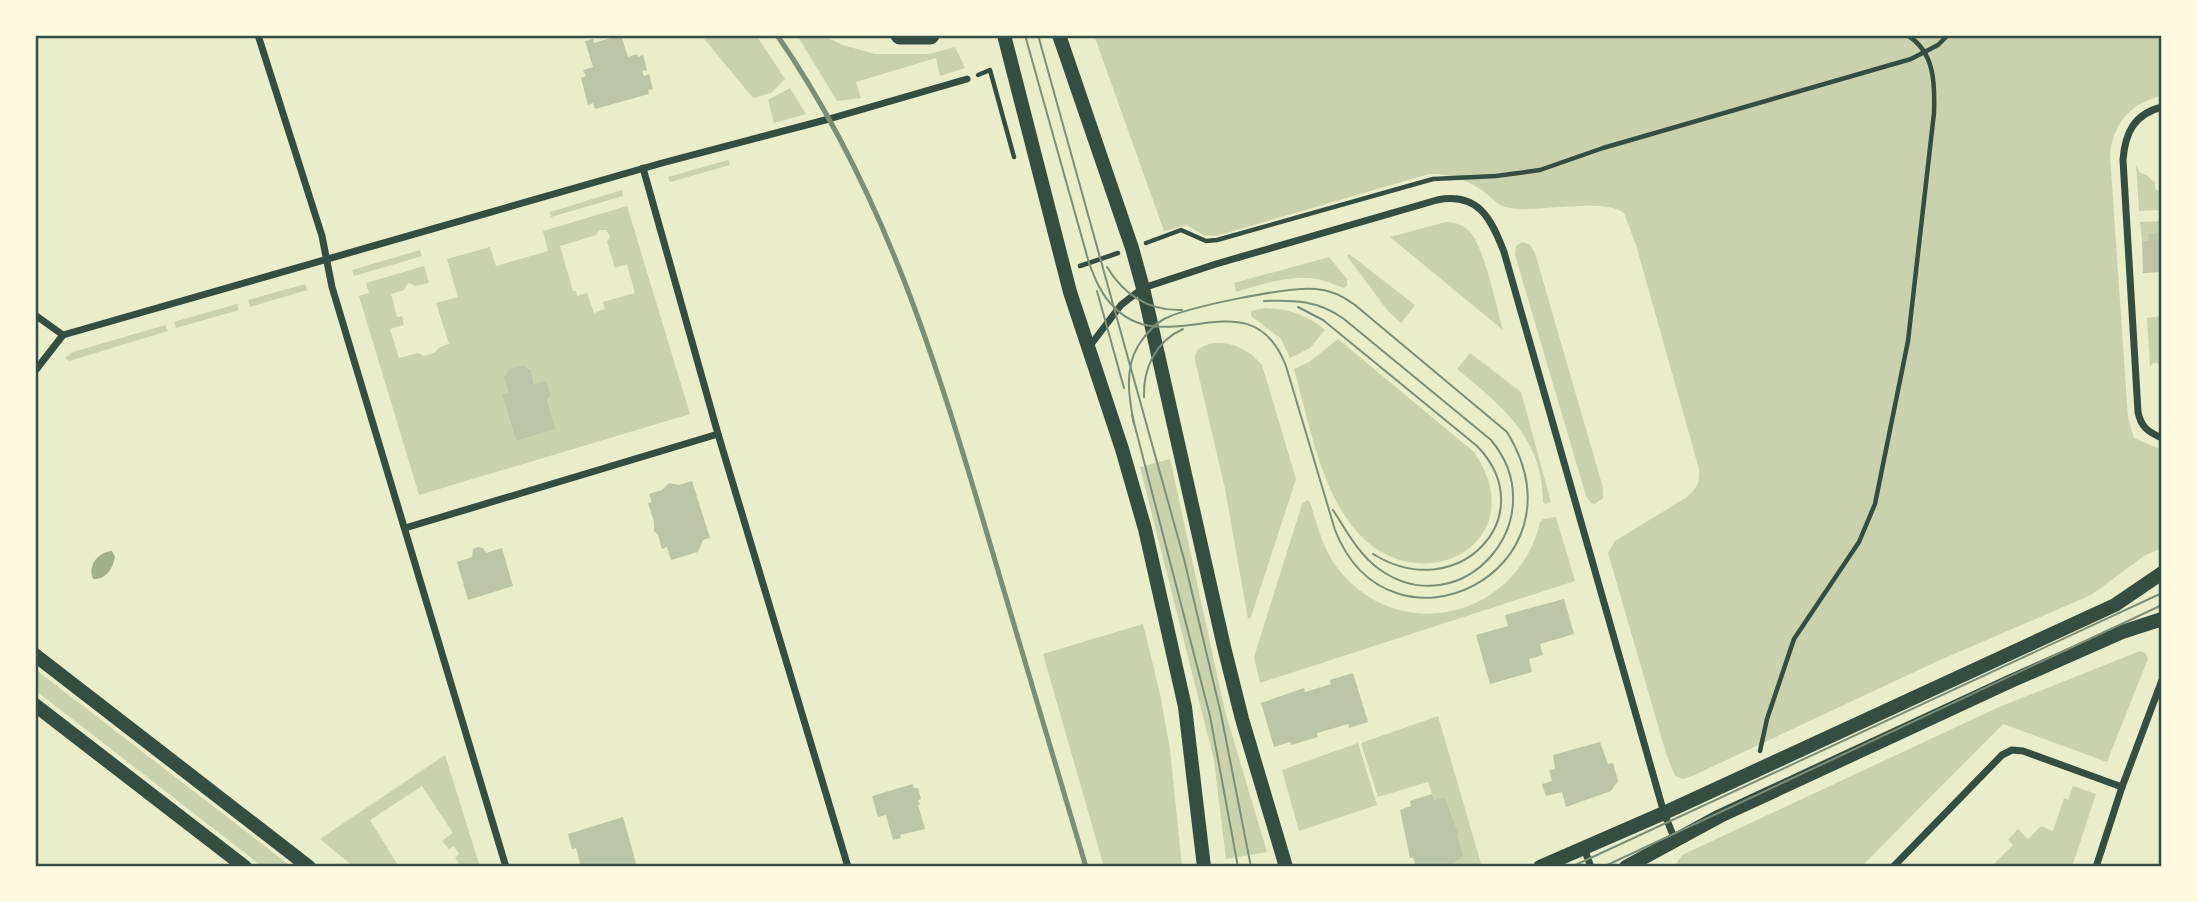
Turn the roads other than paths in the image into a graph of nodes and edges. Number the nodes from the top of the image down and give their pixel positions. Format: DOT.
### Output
graph roads {
  1 [pos="258,35"];
  2 [pos="900,35"];
  3 [pos="930,35"];
  4 [pos="1004,35"];
  5 [pos="1059,35"];
  6 [pos="967,79"];
  7 [pos="2162,107"];
  8 [pos="643,168"];
  9 [pos="326,261"];
  10 [pos="1143,288"];
  11 [pos="35,315"];
  12 [pos="63,335"];
  13 [pos="1089,347"];
  14 [pos="35,371"];
  15 [pos="718,434"];
  16 [pos="2162,438"];
  17 [pos="405,528"];
  18 [pos="2162,573"];
  19 [pos="2162,619"];
  20 [pos="35,655"];
  21 [pos="2162,680"];
  22 [pos="35,705"];
  23 [pos="2122,787"];
  24 [pos="1664,813"];
  25 [pos="1675,840"];
  26 [pos="1584,848"];
  27 [pos="245,867"];
  28 [pos="309,867"];
  29 [pos="506,867"];
  30 [pos="848,867"];
  31 [pos="1204,867"];
  32 [pos="1286,867"];
  33 [pos="1540,867"];
  34 [pos="1591,867"];
  35 [pos="1626,867"];
  36 [pos="1893,867"];
  37 [pos="2096,867"];
  1 -- 9 [label="street"];
  2 -- 3 [label="highway"];
  4 -- 13 [label="main road"];
  5 -- 10 [label="main road"];
  6 -- 8 [label="street"];
  7 -- 16 [label="street"];
  8 -- 9 [label="street"];
  8 -- 15 [label="street"];
  9 -- 12 [label="street"];
  9 -- 17 [label="street"];
  10 -- 13 [label="street"];
  10 -- 24 [label="street"];
  10 -- 32 [label="main road"];
  11 -- 12 [label="street"];
  12 -- 14 [label="street"];
  13 -- 31 [label="main road"];
  15 -- 17 [label="street"];
  15 -- 30 [label="street"];
  17 -- 29 [label="street"];
  18 -- 24 [label="main road"];
  19 -- 25 [label="main road"];
  20 -- 28 [label="main road"];
  21 -- 23 [label="street"];
  22 -- 27 [label="main road"];
  23 -- 36 [label="street"];
  23 -- 37 [label="street"];
  24 -- 25 [label="street"];
  24 -- 26 [label="main road"];
  25 -- 35 [label="main road"];
  26 -- 33 [label="main road"];
  26 -- 34 [label="street"];
}
